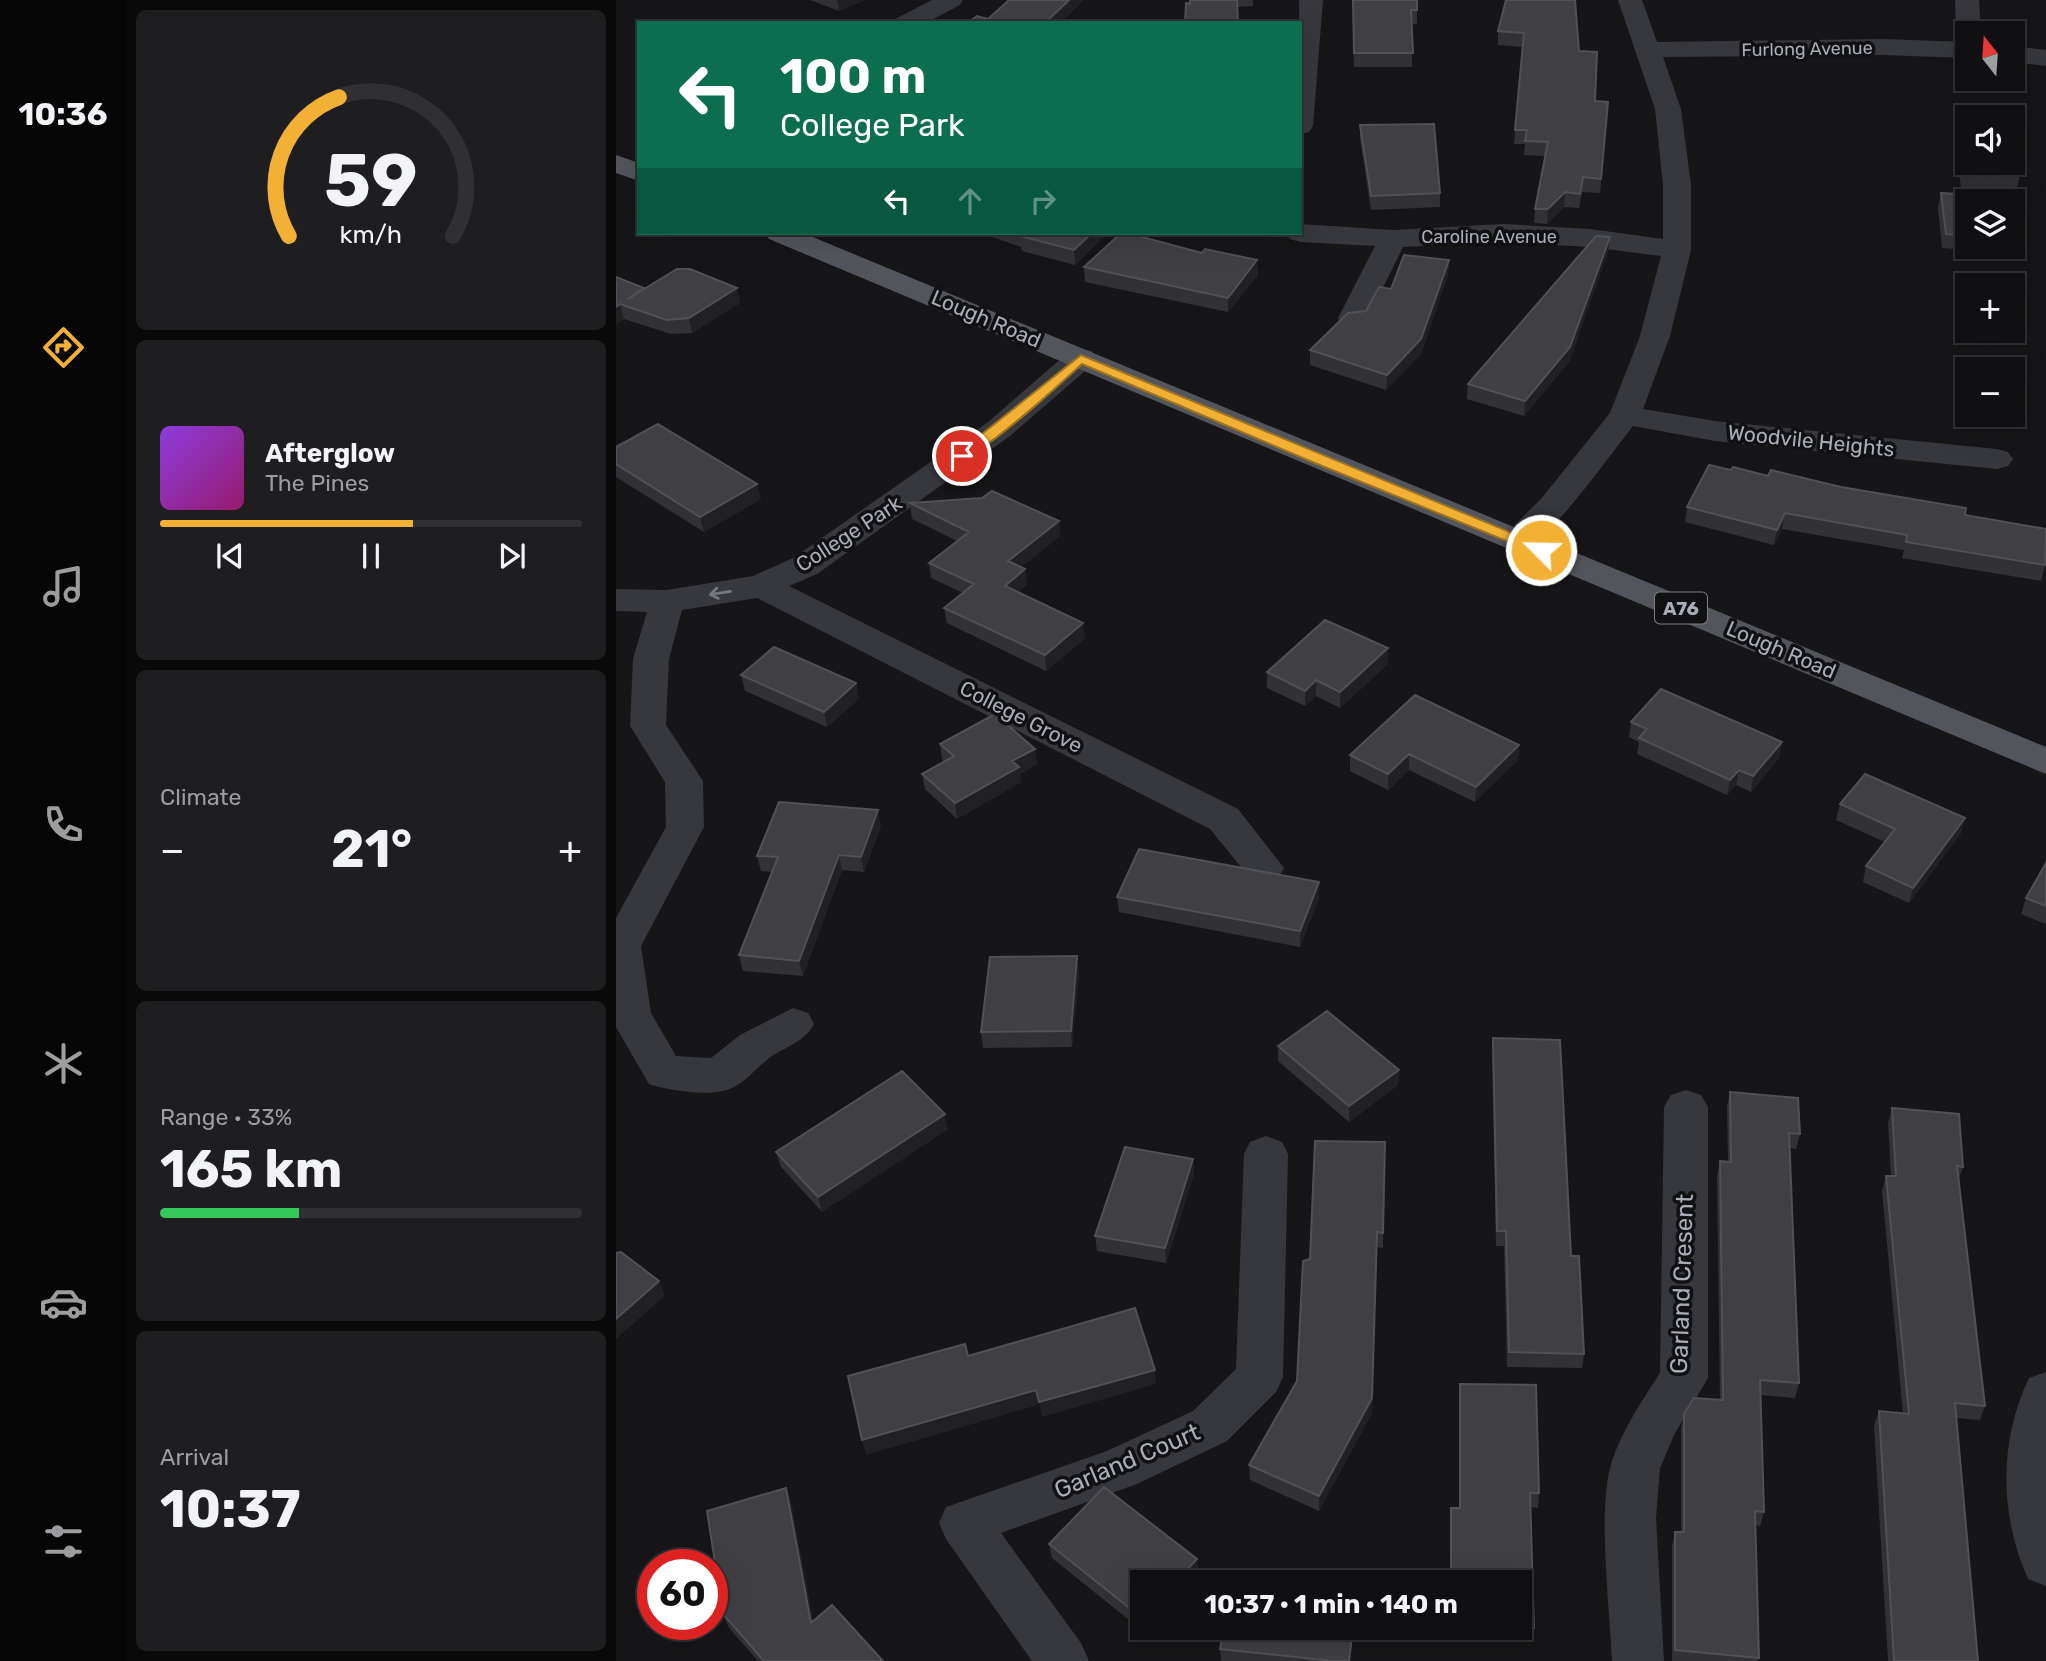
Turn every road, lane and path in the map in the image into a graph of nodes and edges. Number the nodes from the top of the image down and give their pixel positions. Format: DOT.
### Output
graph roads {
  1 [pos="951,0"];
  2 [pos="1630,0"];
  3 [pos="1967,0"];
  4 [pos="1311,2"];
  5 [pos="910,21"];
  6 [pos="1968,21"];
  7 [pos="1648,50"];
  8 [pos="1955,50"];
  9 [pos="2025,56"];
  10 [pos="2046,58"];
  11 [pos="1302,103"];
  12 [pos="616,163"];
  13 [pos="637,172"];
  14 [pos="1302,233"];
  15 [pos="784,235"];
  16 [pos="1393,239"];
  17 [pos="1677,250"];
  18 [pos="1353,318"];
  19 [pos="1081,358"];
  20 [pos="1625,415"];
  21 [pos="1997,460"];
  22 [pos="1516,540"];
  23 [pos="761,586"];
  24 [pos="616,600"];
  25 [pos="667,601"];
  26 [pos="2046,761"];
  27 [pos="1264,869"];
  28 [pos="793,1024"];
  29 [pos="1686,1107"];
  30 [pos="1266,1154"];
  31 [pos="2046,1394"];
  32 [pos="2046,1562"];
  33 [pos="1062,1660"];
  34 [pos="1638,1661"];
  1 -- 5 [label="street"];
  2 -- 7 [label="street"];
  3 -- 6 [label="street"];
  4 -- 11 [label="street"];
  7 -- 8 [label="street, Furlong Avenue"];
  7 -- 17 [label="street"];
  9 -- 10 [label="street"];
  12 -- 13 [label="main road"];
  14 -- 16 [label="street, Caroline Avenue"];
  15 -- 19 [label="main road, Lough Road / A76"];
  16 -- 17 [label="street, Caroline Avenue"];
  16 -- 18 [label="street"];
  17 -- 20 [label="street"];
  19 -- 22 [label="main road, Lough Road / A76"];
  19 -- 23 [label="street, College Park"];
  20 -- 21 [label="street, Woodvile Heights"];
  20 -- 22 [label="street"];
  22 -- 26 [label="main road, Lough Road / A76"];
  23 -- 25 [label="street, College Park, one-way"];
  23 -- 27 [label="street, College Grove"];
  24 -- 25 [label="street, College Park"];
  25 -- 28 [label="street"];
  29 -- 34 [label="street, Garland Cresent"];
  30 -- 33 [label="street, Garland Court"];
  31 -- 32 [label="street"];
}
